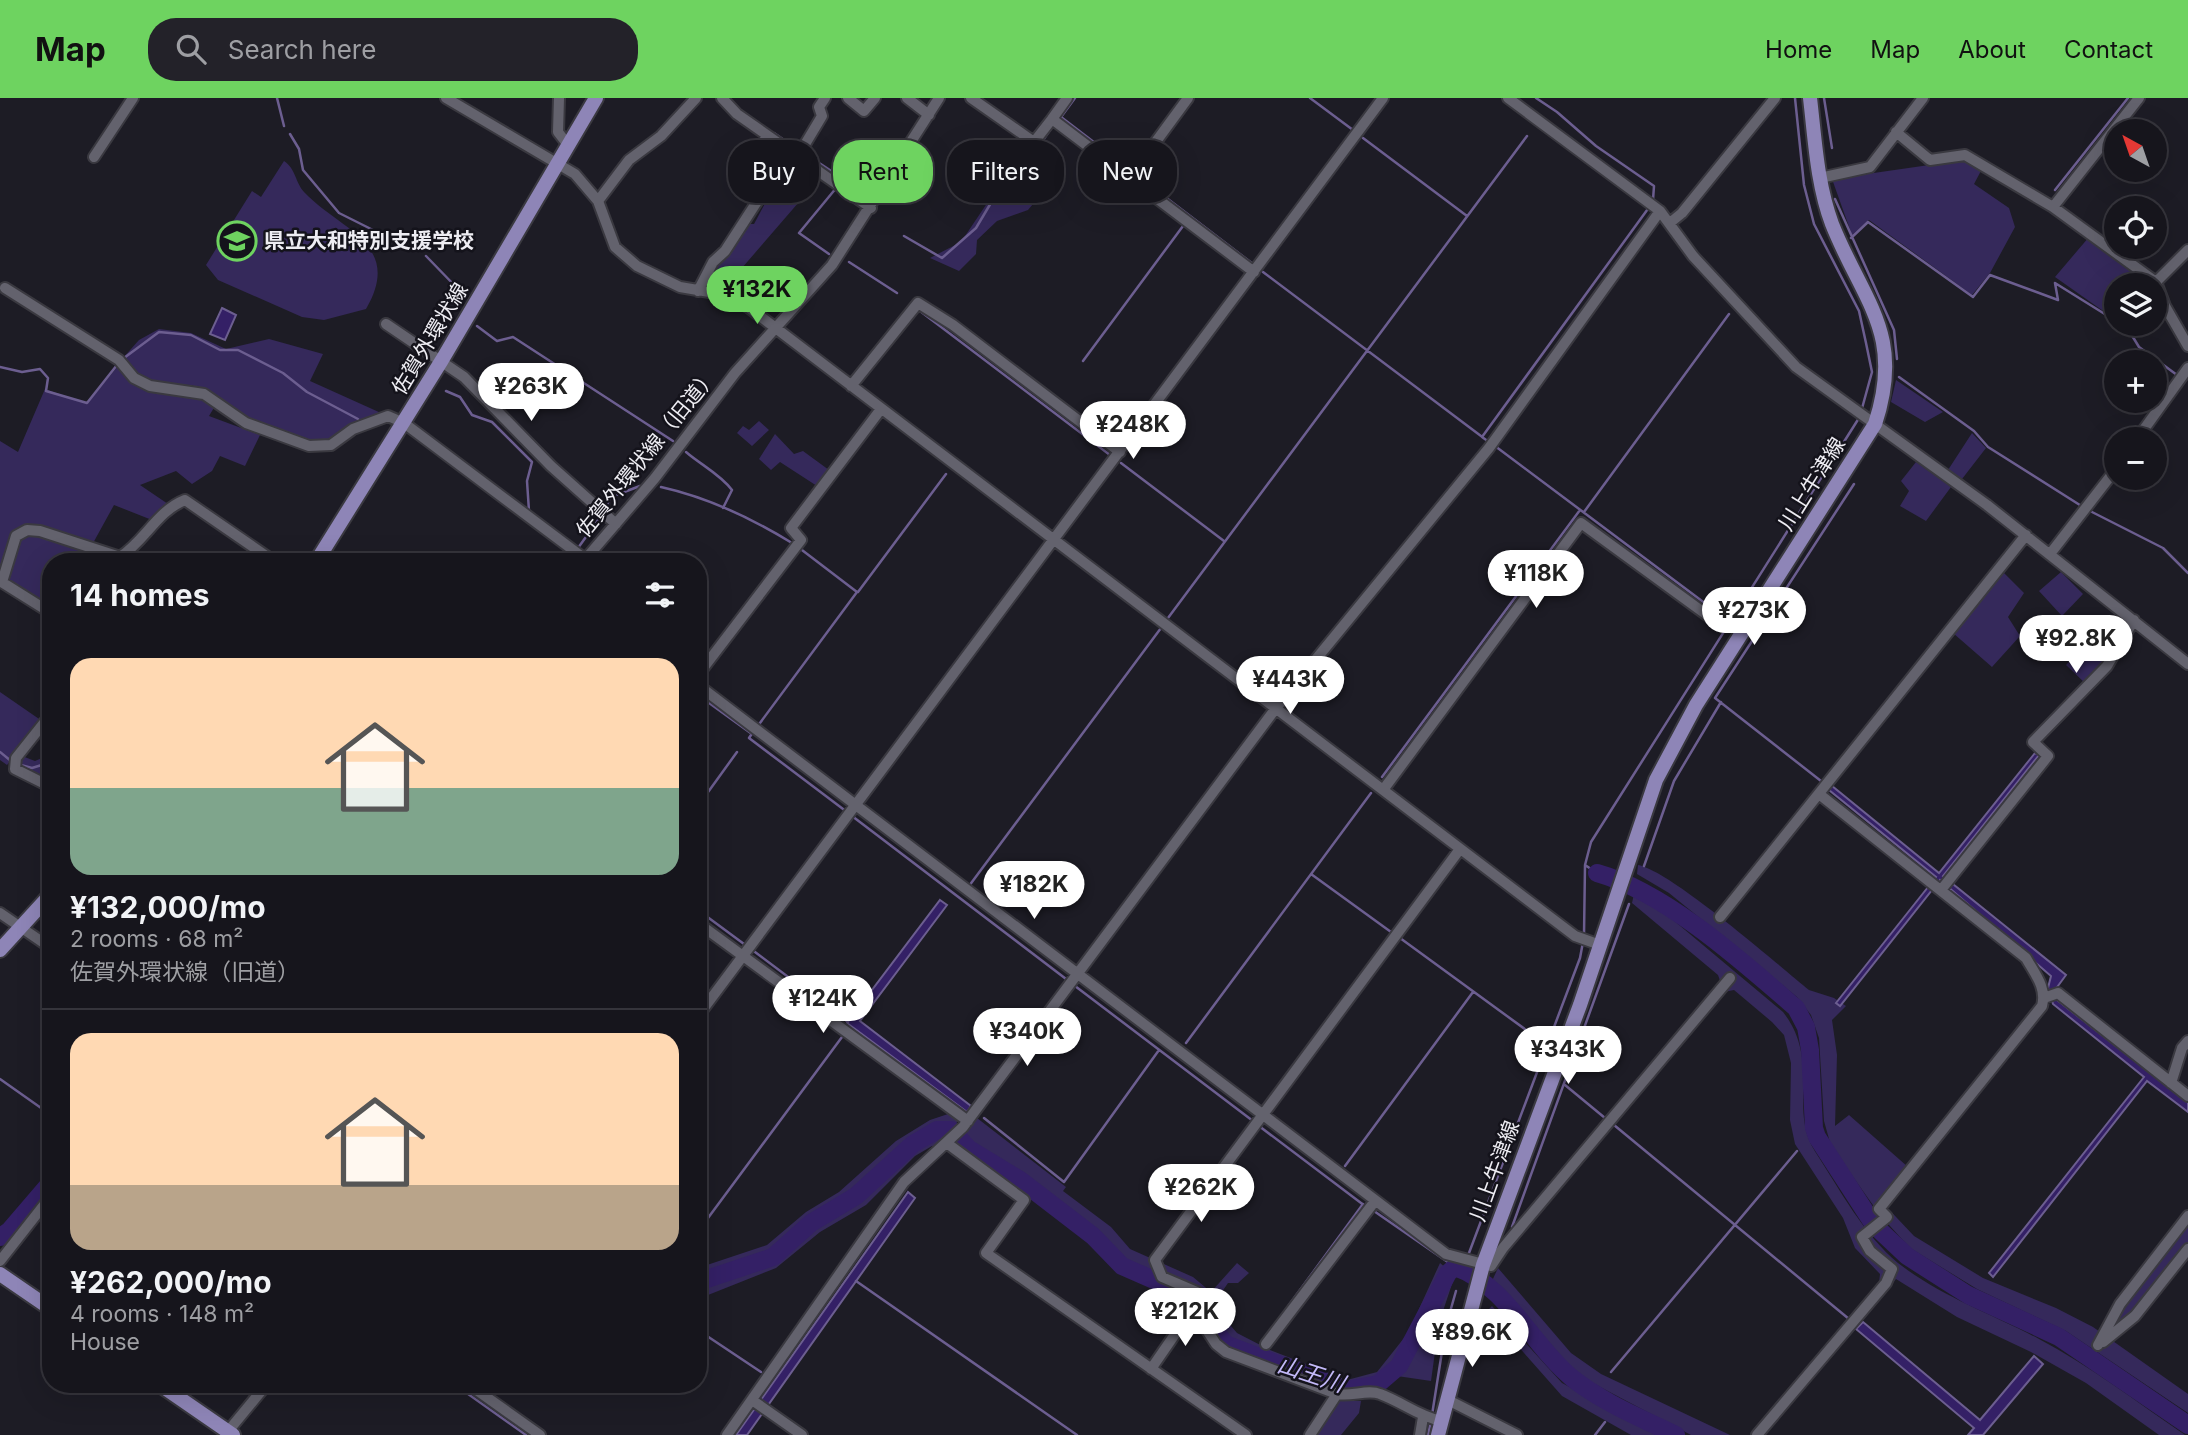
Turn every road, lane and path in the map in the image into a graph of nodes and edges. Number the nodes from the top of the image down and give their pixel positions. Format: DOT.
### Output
graph roads {
  1 [pos="133,98"];
  2 [pos="446,98"];
  3 [pos="559,98"];
  4 [pos="596,98"];
  5 [pos="696,98"];
  6 [pos="722,98"];
  7 [pos="825,98"];
  8 [pos="848,98"];
  9 [pos="875,98"];
  10 [pos="906,98"];
  11 [pos="939,98"];
  12 [pos="971,98"];
  13 [pos="1067,98"];
  14 [pos="1188,98"];
  15 [pos="1383,98"];
  16 [pos="1508,98"];
  17 [pos="1775,98"];
  18 [pos="1810,98"];
  19 [pos="1923,98"];
  20 [pos="2138,98"];
  21 [pos="929,115"];
  22 [pos="1052,119"];
  23 [pos="1896,132"];
  24 [pos="765,134"];
  25 [pos="774,140"];
  26 [pos="808,140"];
  27 [pos="1080,140"];
  28 [pos="1157,140"];
  29 [pos="568,145"];
  30 [pos="94,157"];
  31 [pos="556,164"];
  32 [pos="819,171"];
  33 [pos="1819,178"];
  34 [pos="598,201"];
  35 [pos="1164,203"];
  36 [pos="2053,206"];
  37 [pos="871,208"];
  38 [pos="1660,211"];
  39 [pos="1671,222"];
  40 [pos="2188,250"];
  41 [pos="1254,272"];
  42 [pos="2144,273"];
  43 [pos="2165,273"];
  44 [pos="2,290"];
  45 [pos="698,291"];
  46 [pos="2167,309"];
  47 [pos="386,324"];
  48 [pos="776,329"];
  49 [pos="2188,346"];
  50 [pos="442,360"];
  51 [pos="2188,368"];
  52 [pos="851,386"];
  53 [pos="881,409"];
  54 [pos="1871,422"];
  55 [pos="404,423"];
  56 [pos="2146,427"];
  57 [pos="1120,452"];
  58 [pos="2104,484"];
  59 [pos="616,524"];
  60 [pos="2026,535"];
  61 [pos="1054,541"];
  62 [pos="105,553"];
  63 [pos="127,553"];
  64 [pos="262,553"];
  65 [pos="322,553"];
  66 [pos="576,553"];
  67 [pos="583,553"];
  68 [pos="2050,554"];
  69 [pos="1,582"];
  70 [pos="42,607"];
  71 [pos="2134,620"];
  72 [pos="1718,623"];
  73 [pos="707,663"];
  74 [pos="2188,664"];
  75 [pos="707,692"];
  76 [pos="1276,708"];
  77 [pos="42,726"];
  78 [pos="42,781"];
  79 [pos="1383,790"];
  80 [pos="1819,794"];
  81 [pos="856,805"];
  82 [pos="1460,849"];
  83 [pos="1940,885"];
  84 [pos="42,904"];
  85 [pos="0,913"];
  86 [pos="1720,917"];
  87 [pos="21,927"];
  88 [pos="707,930"];
  89 [pos="42,942"];
  90 [pos="1594,943"];
  91 [pos="0,950"];
  92 [pos="743,957"];
  93 [pos="1078,974"];
  94 [pos="1730,978"];
  95 [pos="2044,998"];
  96 [pos="707,1004"];
  97 [pos="2188,1041"];
  98 [pos="2171,1083"];
  99 [pos="2188,1096"];
  100 [pos="1263,1115"];
  101 [pos="965,1124"];
  102 [pos="948,1144"];
  103 [pos="1376,1201"];
  104 [pos="42,1207"];
  105 [pos="2188,1216"];
  106 [pos="2188,1249"];
  107 [pos="0,1261"];
  108 [pos="1483,1265"];
  109 [pos="0,1274"];
  110 [pos="42,1303"];
  111 [pos="1193,1309"];
  112 [pos="1266,1344"];
  113 [pos="1151,1369"];
  114 [pos="172,1393"];
  115 [pos="260,1393"];
  116 [pos="481,1393"];
  117 [pos="1337,1394"];
  118 [pos="1446,1399"];
  119 [pos="752,1400"];
  120 [pos="1423,1417"];
  121 [pos="1440,1428"];
  122 [pos="229,1434"];
  123 [pos="540,1435"];
  124 [pos="727,1435"];
  125 [pos="802,1435"];
  126 [pos="1246,1435"];
  127 [pos="1310,1435"];
  128 [pos="1420,1435"];
  129 [pos="1517,1435"];
  130 [pos="1757,1435"];
  1 -- 30 [label="street"];
  2 -- 31 [label="street"];
  3 -- 29 [label="street"];
  4 -- 29 [label="main road, 佐賀外環状線"];
  5 -- 34 [label="street"];
  6 -- 24 [label="street"];
  7 -- 26 [label="street"];
  8 -- 9 [label="street"];
  10 -- 21 [label="street"];
  11 -- 21 [label="street, 佐賀外環状線（旧道）"];
  12 -- 22 [label="street"];
  13 -- 22 [label="street"];
  14 -- 28 [label="street"];
  15 -- 41 [label="street"];
  16 -- 38 [label="street"];
  17 -- 39 [label="street"];
  18 -- 33 [label="main road, 川上牛津線"];
  19 -- 23 [label="street"];
  20 -- 36 [label="street"];
  21 -- 37 [label="street, 佐賀外環状線（旧道）"];
  22 -- 27 [label="street"];
  23 -- 33 [label="street"];
  23 -- 36 [label="street"];
  24 -- 25 [label="street"];
  24 -- 45 [label="street"];
  29 -- 31 [label="main road, 佐賀外環状線"];
  31 -- 34 [label="street"];
  31 -- 50 [label="main road, 佐賀外環状線"];
  32 -- 37 [label="street"];
  33 -- 54 [label="main road, 川上牛津線"];
  34 -- 45 [label="street"];
  35 -- 41 [label="street"];
  36 -- 42 [label="street"];
  37 -- 48 [label="street, 佐賀外環状線（旧道）"];
  38 -- 39 [label="street"];
  38 -- 76 [label="street"];
  39 -- 54 [label="street"];
  40 -- 43 [label="street"];
  41 -- 57 [label="street"];
  44 -- 55 [label="street"];
  45 -- 48 [label="street"];
  46 -- 49 [label="street"];
  47 -- 50 [label="street"];
  48 -- 52 [label="street"];
  48 -- 59 [label="street, 佐賀外環状線（旧道）"];
  50 -- 55 [label="main road, 佐賀外環状線"];
  50 -- 59 [label="street"];
  51 -- 56 [label="street"];
  52 -- 53 [label="street"];
  52 -- 57 [label="street"];
  53 -- 61 [label="street"];
  53 -- 73 [label="street"];
  54 -- 60 [label="street"];
  54 -- 90 [label="main road, 川上牛津線"];
  55 -- 65 [label="main road, 佐賀外環状線"];
  55 -- 66 [label="street"];
  57 -- 61 [label="street"];
  58 -- 68 [label="street"];
  59 -- 67 [label="street, 佐賀外環状線（旧道）"];
  60 -- 68 [label="street"];
  60 -- 80 [label="street"];
  61 -- 76 [label="street"];
  61 -- 81 [label="street"];
  62 -- 69 [label="street"];
  63 -- 64 [label="street"];
  68 -- 71 [label="street"];
  69 -- 70 [label="street"];
  71 -- 74 [label="street"];
  71 -- 83 [label="street"];
  72 -- 79 [label="street"];
  75 -- 81 [label="street"];
  76 -- 79 [label="street"];
  76 -- 93 [label="street"];
  77 -- 78 [label="street"];
  79 -- 82 [label="street"];
  80 -- 83 [label="street"];
  80 -- 86 [label="street"];
  81 -- 92 [label="street"];
  81 -- 93 [label="street"];
  82 -- 90 [label="street"];
  82 -- 100 [label="street"];
  83 -- 95 [label="street"];
  84 -- 87 [label="main road"];
  85 -- 87 [label="street"];
  87 -- 89 [label="street"];
  87 -- 91 [label="main road"];
  88 -- 92 [label="street"];
  90 -- 108 [label="main road, 川上牛津線"];
  92 -- 96 [label="street"];
  92 -- 101 [label="street"];
  93 -- 100 [label="street"];
  93 -- 101 [label="street"];
  94 -- 108 [label="street"];
  95 -- 98 [label="street"];
  95 -- 130 [label="street"];
  97 -- 98 [label="street"];
  98 -- 99 [label="street"];
  100 -- 103 [label="street"];
  100 -- 111 [label="street"];
  101 -- 102 [label="street"];
  102 -- 113 [label="street"];
  102 -- 119 [label="street"];
  103 -- 108 [label="street"];
  103 -- 112 [label="street"];
  104 -- 107 [label="street"];
  105 -- 106 [label="street"];
  108 -- 118 [label="main road, 川上牛津線"];
  109 -- 110 [label="main road"];
  111 -- 113 [label="street"];
  111 -- 117 [label="street"];
  113 -- 126 [label="street"];
  114 -- 122 [label="main road"];
  115 -- 122 [label="street"];
  116 -- 123 [label="street"];
  117 -- 120 [label="street"];
  117 -- 127 [label="street"];
  118 -- 121 [label="main road"];
  118 -- 129 [label="street"];
  119 -- 124 [label="street"];
  119 -- 125 [label="street"];
  120 -- 121 [label="street"];
  120 -- 128 [label="street"];
}
